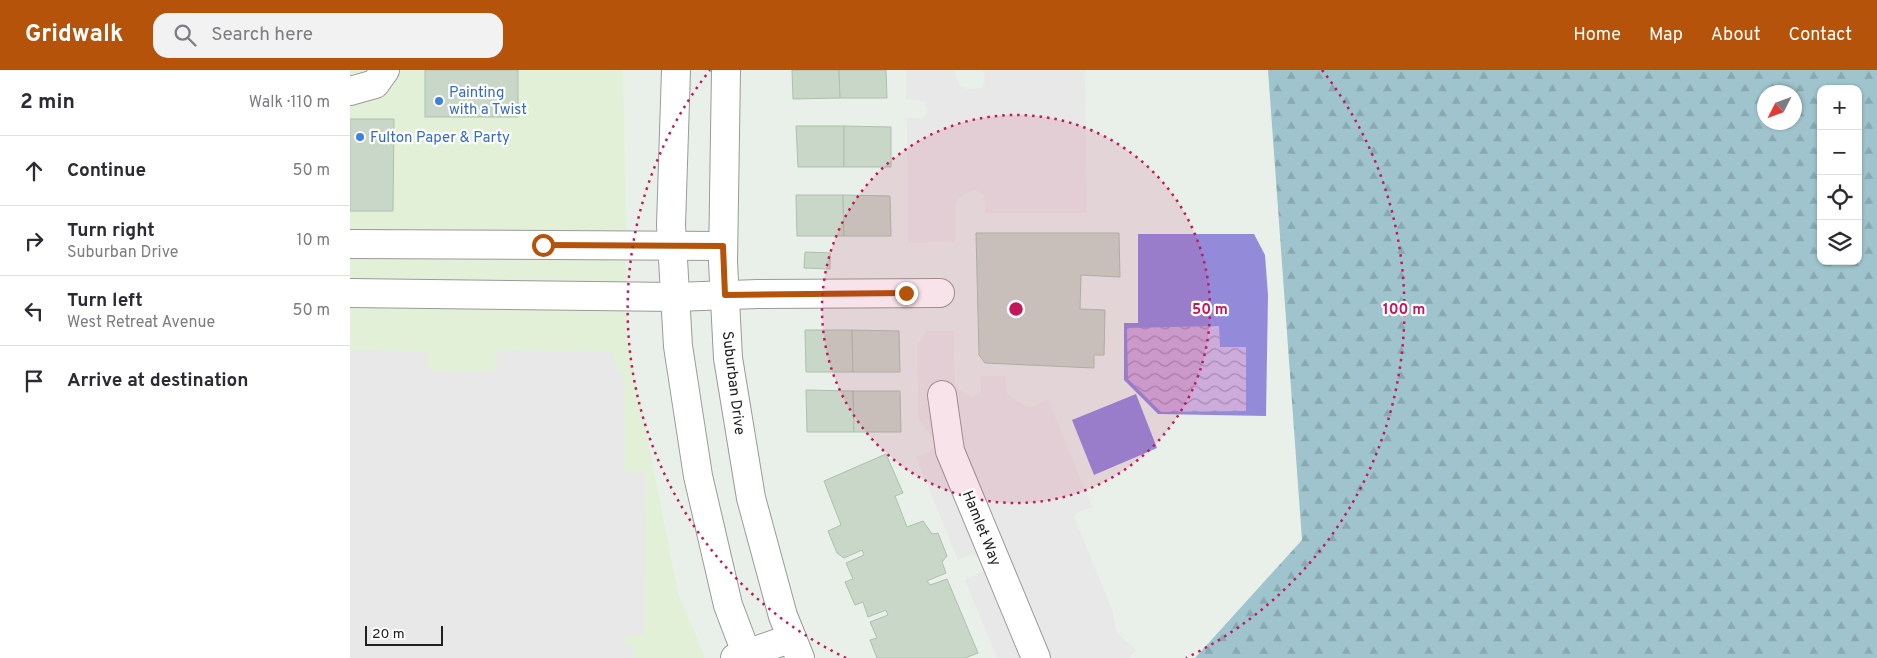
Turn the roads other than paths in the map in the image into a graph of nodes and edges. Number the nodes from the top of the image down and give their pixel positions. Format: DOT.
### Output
graph roads {
  1 [pos="385,70"];
  2 [pos="676,70"];
  3 [pos="726,70"];
  4 [pos="350,91"];
  5 [pos="350,244"];
  6 [pos="672,246"];
  7 [pos="723,246"];
  8 [pos="350,293"];
  9 [pos="940,293"];
  10 [pos="725,295"];
  11 [pos="675,297"];
  12 [pos="942,395"];
  13 [pos="796,648"];
  14 [pos="743,657"];
  15 [pos="1036,658"];
  1 -- 4 [label="street"];
  2 -- 6 [label="street"];
  3 -- 7 [label="street, Suburban Drive"];
  5 -- 6 [label="street"];
  6 -- 7 [label="street"];
  6 -- 11 [label="street"];
  7 -- 10 [label="street, Suburban Drive"];
  8 -- 11 [label="street"];
  9 -- 10 [label="street"];
  10 -- 11 [label="street"];
  10 -- 13 [label="street, Suburban Drive"];
  11 -- 14 [label="street"];
  12 -- 15 [label="street, Hamlet Way"];
  13 -- 14 [label="street"];
}
